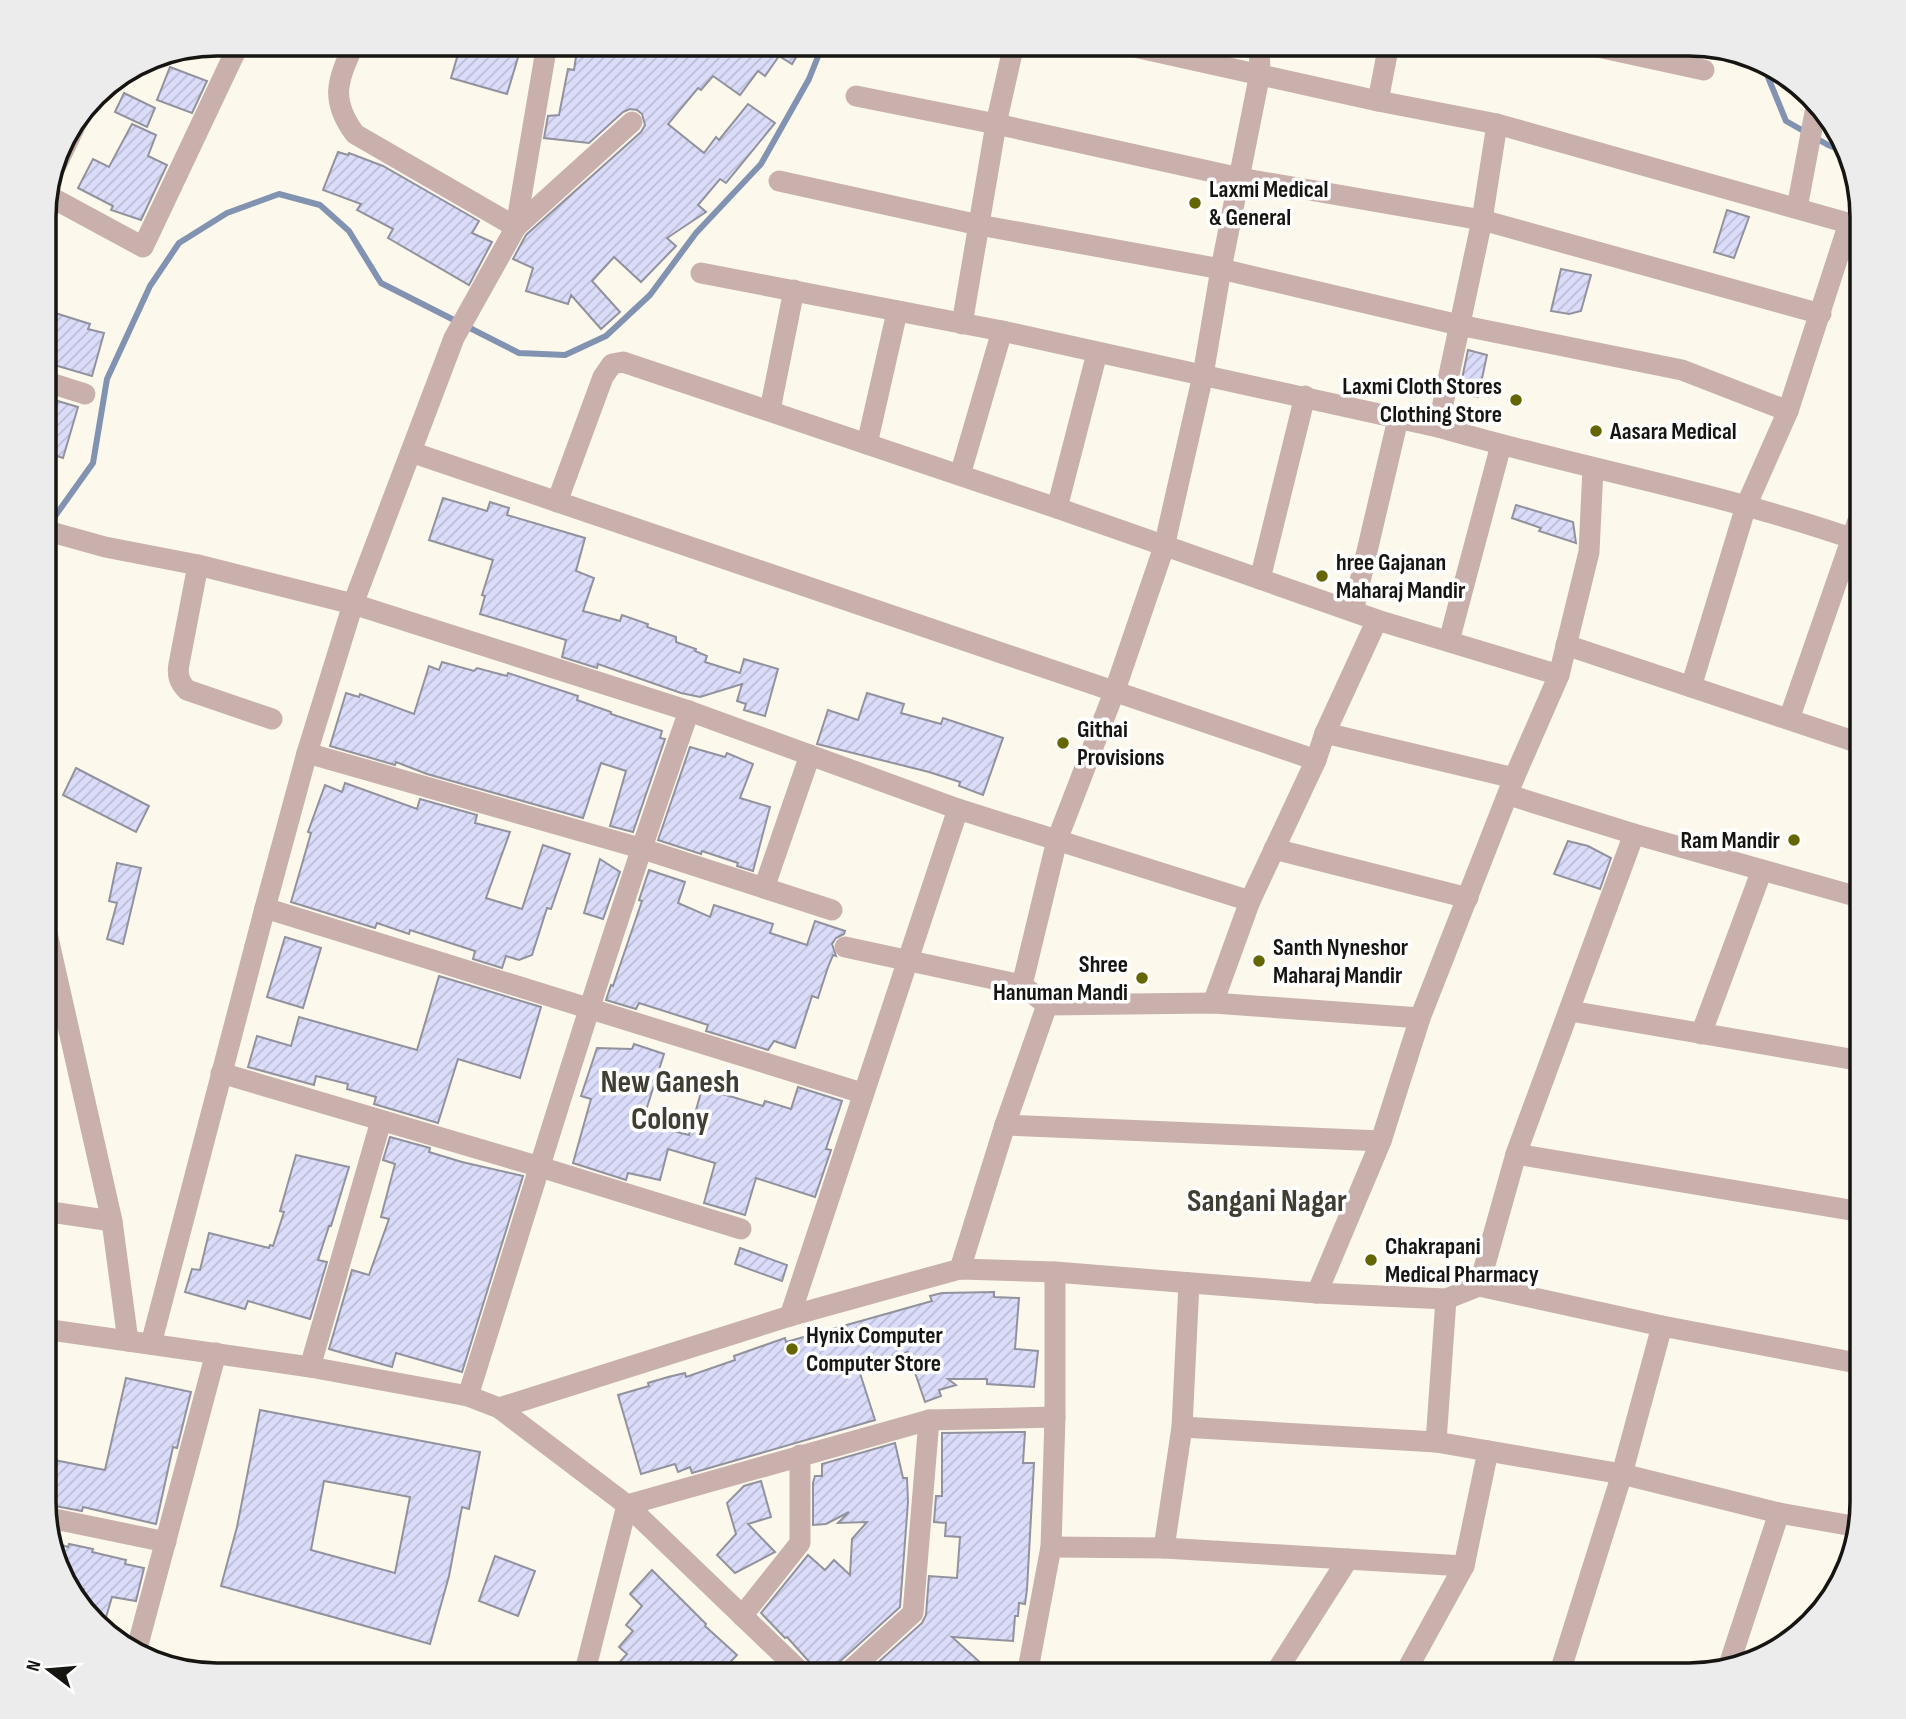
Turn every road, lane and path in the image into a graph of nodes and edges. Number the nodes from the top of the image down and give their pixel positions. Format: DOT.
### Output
graph roads {
  1 [pos="233,56"];
  2 [pos="348,56"];
  3 [pos="545,56"];
  4 [pos="1011,56"];
  5 [pos="1189,56"];
  6 [pos="1259,56"];
  7 [pos="1387,56"];
  8 [pos="1639,56"];
  9 [pos="1704,70"];
  10 [pos="1260,73"];
  11 [pos="856,96"];
  12 [pos="1378,101"];
  13 [pos="1814,115"];
  14 [pos="632,122"];
  15 [pos="996,124"];
  16 [pos="1497,124"];
  17 [pos="1240,178"];
  18 [pos="779,181"];
  19 [pos="57,200"];
  20 [pos="1797,208"];
  21 [pos="1482,220"];
  22 [pos="1850,223"];
  23 [pos="979,225"];
  24 [pos="516,227"];
  25 [pos="1850,240"];
  26 [pos="1221,269"];
  27 [pos="701,273"];
  28 [pos="794,290"];
  29 [pos="897,312"];
  30 [pos="1821,314"];
  31 [pos="962,324"];
  32 [pos="1459,325"];
  33 [pos="1002,331"];
  34 [pos="1097,353"];
  35 [pos="1203,375"];
  36 [pos="56,385"];
  37 [pos="85,394"];
  38 [pos="1305,396"];
  39 [pos="770,410"];
  40 [pos="1788,411"];
  41 [pos="1398,419"];
  42 [pos="1438,427"];
  43 [pos="867,444"];
  44 [pos="1501,445"];
  45 [pos="411,452"];
  46 [pos="1593,468"];
  47 [pos="960,475"];
  48 [pos="557,502"];
  49 [pos="1746,506"];
  50 [pos="1057,508"];
  51 [pos="56,533"];
  52 [pos="1850,538"];
  53 [pos="1164,547"];
  54 [pos="1850,558"];
  55 [pos="198,565"];
  56 [pos="1260,579"];
  57 [pos="353,604"];
  58 [pos="1353,611"];
  59 [pos="1377,620"];
  60 [pos="1449,641"];
  61 [pos="1566,645"];
  62 [pos="1559,675"];
  63 [pos="1691,687"];
  64 [pos="1115,690"];
  65 [pos="689,711"];
  66 [pos="272,719"];
  67 [pos="1789,719"];
  68 [pos="1325,733"];
  69 [pos="1850,740"];
  70 [pos="307,753"];
  71 [pos="810,755"];
  72 [pos="1316,760"];
  73 [pos="1511,786"];
  74 [pos="958,809"];
  75 [pos="1634,834"];
  76 [pos="1057,840"];
  77 [pos="640,848"];
  78 [pos="1274,849"];
  79 [pos="1762,870"];
  80 [pos="764,888"];
  81 [pos="1850,895"];
  82 [pos="1468,898"];
  83 [pos="1250,901"];
  84 [pos="265,908"];
  85 [pos="832,910"];
  86 [pos="845,947"];
  87 [pos="906,961"];
  88 [pos="56,970"];
  89 [pos="1022,985"];
  90 [pos="1213,1003"];
  91 [pos="1047,1005"];
  92 [pos="589,1006"];
  93 [pos="1570,1011"];
  94 [pos="1420,1018"];
  95 [pos="1701,1034"];
  96 [pos="1850,1059"];
  97 [pos="221,1073"];
  98 [pos="862,1093"];
  99 [pos="381,1121"];
  100 [pos="1005,1125"];
  101 [pos="1381,1140"];
  102 [pos="1516,1154"];
  103 [pos="540,1167"];
  104 [pos="1850,1210"];
  105 [pos="56,1213"];
  106 [pos="112,1221"];
  107 [pos="741,1229"];
  108 [pos="960,1269"];
  109 [pos="1055,1272"];
  110 [pos="1189,1283"];
  111 [pos="1479,1286"];
  112 [pos="1317,1293"];
  113 [pos="1446,1299"];
  114 [pos="790,1316"];
  115 [pos="1662,1326"];
  116 [pos="56,1331"];
  117 [pos="128,1341"];
  118 [pos="151,1344"];
  119 [pos="216,1353"];
  120 [pos="1850,1362"];
  121 [pos="310,1367"];
  122 [pos="468,1396"];
  123 [pos="499,1408"];
  124 [pos="1055,1417"];
  125 [pos="929,1420"];
  126 [pos="1182,1427"];
  127 [pos="1436,1442"];
  128 [pos="1488,1451"];
  129 [pos="800,1455"];
  130 [pos="1622,1474"];
  131 [pos="627,1505"];
  132 [pos="1779,1513"];
  133 [pos="57,1519"];
  134 [pos="1848,1525"];
  135 [pos="166,1542"];
  136 [pos="1051,1547"];
  137 [pos="1164,1548"];
  138 [pos="1348,1559"];
  139 [pos="1464,1566"];
  140 [pos="742,1616"];
  141 [pos="139,1642"];
  142 [pos="1731,1658"];
  143 [pos="587,1663"];
  144 [pos="791,1663"];
  145 [pos="858,1663"];
  146 [pos="1029,1663"];
  147 [pos="1282,1663"];
  148 [pos="1411,1663"];
  149 [pos="1563,1663"];
  1 -- 19 [label="street"];
  2 -- 24 [label="street"];
  3 -- 24 [label="street"];
  4 -- 15 [label="street"];
  5 -- 10 [label="street"];
  6 -- 10 [label="street"];
  7 -- 12 [label="street"];
  8 -- 9 [label="street"];
  10 -- 12 [label="street"];
  10 -- 17 [label="street"];
  11 -- 15 [label="street"];
  12 -- 16 [label="street"];
  13 -- 20 [label="street"];
  14 -- 24 [label="street"];
  15 -- 17 [label="street"];
  15 -- 23 [label="street"];
  16 -- 20 [label="street"];
  16 -- 21 [label="street"];
  17 -- 21 [label="street"];
  17 -- 26 [label="street"];
  18 -- 23 [label="street"];
  20 -- 22 [label="street"];
  21 -- 30 [label="street"];
  21 -- 32 [label="street"];
  23 -- 26 [label="street"];
  23 -- 31 [label="street"];
  24 -- 45 [label="street"];
  25 -- 30 [label="street"];
  26 -- 32 [label="street"];
  26 -- 35 [label="street"];
  27 -- 28 [label="street"];
  28 -- 29 [label="street"];
  28 -- 39 [label="street"];
  29 -- 31 [label="street"];
  29 -- 43 [label="street"];
  30 -- 40 [label="street"];
  31 -- 33 [label="street"];
  32 -- 40 [label="street"];
  32 -- 42 [label="street"];
  33 -- 34 [label="street"];
  33 -- 47 [label="street"];
  34 -- 35 [label="street"];
  34 -- 50 [label="street"];
  35 -- 38 [label="street"];
  35 -- 53 [label="street"];
  36 -- 37 [label="street"];
  38 -- 41 [label="street"];
  38 -- 56 [label="street"];
  39 -- 43 [label="street"];
  39 -- 48 [label="street"];
  40 -- 49 [label="street"];
  41 -- 42 [label="street"];
  41 -- 58 [label="street"];
  42 -- 44 [label="street"];
  43 -- 47 [label="street"];
  44 -- 46 [label="street"];
  44 -- 60 [label="street"];
  45 -- 48 [label="street"];
  45 -- 57 [label="street"];
  46 -- 49 [label="street"];
  46 -- 61 [label="street"];
  47 -- 50 [label="street"];
  48 -- 64 [label="street"];
  49 -- 52 [label="street"];
  49 -- 63 [label="street"];
  50 -- 53 [label="street"];
  51 -- 55 [label="street"];
  53 -- 56 [label="street"];
  53 -- 64 [label="street"];
  54 -- 67 [label="street"];
  55 -- 57 [label="street"];
  55 -- 66 [label="street"];
  56 -- 58 [label="street"];
  57 -- 65 [label="street"];
  57 -- 70 [label="street"];
  58 -- 59 [label="street"];
  59 -- 60 [label="street"];
  59 -- 68 [label="street"];
  60 -- 62 [label="street"];
  61 -- 62 [label="street"];
  61 -- 63 [label="street"];
  62 -- 73 [label="street"];
  63 -- 67 [label="street"];
  64 -- 72 [label="street"];
  64 -- 76 [label="street"];
  65 -- 71 [label="street"];
  65 -- 77 [label="street"];
  67 -- 69 [label="street"];
  68 -- 72 [label="street"];
  68 -- 73 [label="street"];
  70 -- 77 [label="street"];
  70 -- 84 [label="street"];
  71 -- 74 [label="street"];
  71 -- 80 [label="street"];
  72 -- 78 [label="street"];
  73 -- 75 [label="street"];
  73 -- 82 [label="street"];
  74 -- 76 [label="street"];
  74 -- 87 [label="street"];
  75 -- 79 [label="street"];
  75 -- 93 [label="street"];
  76 -- 83 [label="street"];
  76 -- 89 [label="street"];
  77 -- 80 [label="street"];
  77 -- 92 [label="street"];
  78 -- 82 [label="street"];
  78 -- 83 [label="street"];
  79 -- 81 [label="street"];
  79 -- 95 [label="street"];
  80 -- 85 [label="street"];
  82 -- 94 [label="street"];
  83 -- 90 [label="street"];
  84 -- 92 [label="street"];
  84 -- 97 [label="street"];
  86 -- 87 [label="street"];
  87 -- 89 [label="street"];
  87 -- 98 [label="street"];
  88 -- 106 [label="street"];
  89 -- 91 [label="street"];
  90 -- 91 [label="street"];
  90 -- 94 [label="street"];
  91 -- 100 [label="street"];
  92 -- 98 [label="street"];
  92 -- 103 [label="street"];
  93 -- 95 [label="street"];
  93 -- 102 [label="street"];
  94 -- 101 [label="street"];
  95 -- 96 [label="street"];
  97 -- 99 [label="street"];
  97 -- 118 [label="street"];
  98 -- 114 [label="street"];
  99 -- 103 [label="street"];
  99 -- 121 [label="street"];
  100 -- 101 [label="street"];
  100 -- 108 [label="street"];
  101 -- 112 [label="street"];
  102 -- 104 [label="street"];
  102 -- 111 [label="street"];
  103 -- 107 [label="street"];
  103 -- 122 [label="street"];
  105 -- 106 [label="street"];
  106 -- 117 [label="street"];
  108 -- 109 [label="street"];
  108 -- 114 [label="street"];
  109 -- 110 [label="street"];
  109 -- 124 [label="street"];
  110 -- 112 [label="street"];
  110 -- 126 [label="street"];
  111 -- 113 [label="street"];
  111 -- 115 [label="street"];
  112 -- 113 [label="street"];
  113 -- 127 [label="street"];
  114 -- 123 [label="street"];
  115 -- 120 [label="street"];
  115 -- 130 [label="street"];
  116 -- 117 [label="street"];
  117 -- 118 [label="street"];
  118 -- 119 [label="street"];
  119 -- 121 [label="street"];
  119 -- 135 [label="street"];
  121 -- 122 [label="street"];
  122 -- 123 [label="street"];
  123 -- 131 [label="street"];
  124 -- 125 [label="street"];
  124 -- 136 [label="street"];
  125 -- 129 [label="street"];
  125 -- 145 [label="street"];
  126 -- 127 [label="street"];
  126 -- 137 [label="street"];
  127 -- 128 [label="street"];
  128 -- 130 [label="street"];
  128 -- 139 [label="street"];
  129 -- 131 [label="street"];
  129 -- 140 [label="street"];
  130 -- 132 [label="street"];
  130 -- 149 [label="street"];
  131 -- 140 [label="street"];
  131 -- 143 [label="street"];
  132 -- 134 [label="street"];
  132 -- 142 [label="street"];
  133 -- 135 [label="street"];
  135 -- 141 [label="street"];
  136 -- 137 [label="street"];
  136 -- 146 [label="street"];
  137 -- 138 [label="street"];
  138 -- 139 [label="street"];
  138 -- 147 [label="street"];
  139 -- 148 [label="street"];
  140 -- 144 [label="street"];
}
